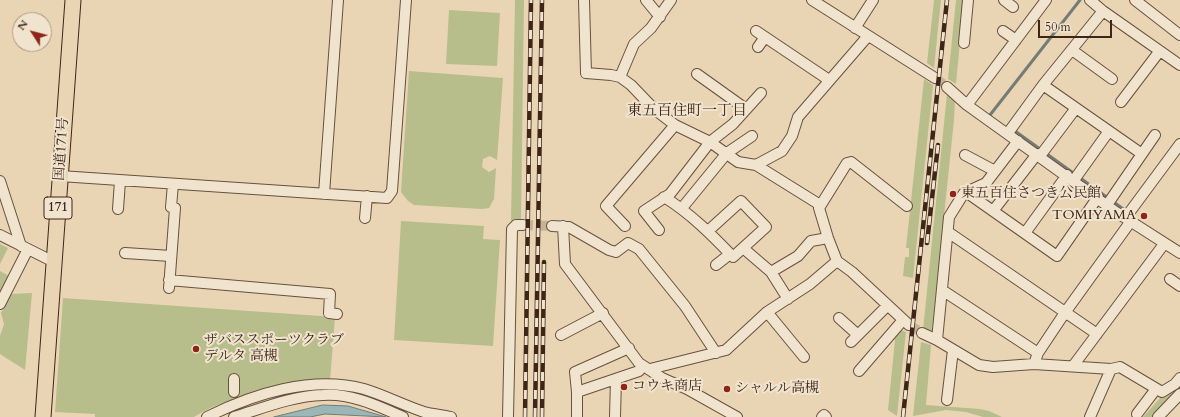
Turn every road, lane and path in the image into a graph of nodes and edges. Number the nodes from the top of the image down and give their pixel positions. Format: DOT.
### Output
graph roads {
  1 [pos="74,0"];
  2 [pos="338,0"];
  3 [pos="406,0"];
  4 [pos="584,0"];
  5 [pos="646,0"];
  6 [pos="671,0"];
  7 [pos="812,0"];
  8 [pos="873,0"];
  9 [pos="968,0"];
  10 [pos="1004,0"];
  11 [pos="1046,0"];
  12 [pos="1090,0"];
  13 [pos="1135,0"];
  14 [pos="1014,7"];
  15 [pos="1103,12"];
  16 [pos="660,17"];
  17 [pos="855,28"];
  18 [pos="756,31"];
  19 [pos="1003,31"];
  20 [pos="1180,35"];
  21 [pos="868,36"];
  22 [pos="765,37"];
  23 [pos="1016,40"];
  24 [pos="964,43"];
  25 [pos="758,47"];
  26 [pos="1072,50"];
  27 [pos="1160,52"];
  28 [pos="1180,65"];
  29 [pos="697,74"];
  30 [pos="620,77"];
  31 [pos="935,78"];
  32 [pos="1112,79"];
  33 [pos="829,80"];
  34 [pos="1043,85"];
  35 [pos="947,87"];
  36 [pos="761,93"];
  37 [pos="1121,102"];
  38 [pos="967,105"];
  39 [pos="1076,108"];
  40 [pos="746,110"];
  41 [pos="675,125"];
  42 [pos="1109,131"];
  43 [pos="1008,133"];
  44 [pos="1155,135"];
  45 [pos="752,136"];
  46 [pos="1018,141"];
  47 [pos="710,142"];
  48 [pos="1180,144"];
  49 [pos="726,153"];
  50 [pos="1142,154"];
  51 [pos="965,155"];
  52 [pos="1038,155"];
  53 [pos="756,165"];
  54 [pos="995,172"];
  55 [pos="60,176"];
  56 [pos="1071,178"];
  57 [pos="0,181"];
  58 [pos="120,181"];
  59 [pos="173,184"];
  60 [pos="966,192"];
  61 [pos="324,194"];
  62 [pos="367,196"];
  63 [pos="664,197"];
  64 [pos="1098,197"];
  65 [pos="821,204"];
  66 [pos="1107,205"];
  67 [pos="907,206"];
  68 [pos="682,208"];
  69 [pos="118,209"];
  70 [pos="993,212"];
  71 [pos="365,218"];
  72 [pos="1128,219"];
  73 [pos="523,225"];
  74 [pos="552,226"];
  75 [pos="563,226"];
  76 [pos="625,226"];
  77 [pos="659,230"];
  78 [pos="708,231"];
  79 [pos="948,232"];
  80 [pos="1025,233"];
  81 [pos="0,235"];
  82 [pos="828,238"];
  83 [pos="1164,244"];
  84 [pos="24,248"];
  85 [pos="743,248"];
  86 [pos="125,253"];
  87 [pos="1180,253"];
  88 [pos="730,254"];
  89 [pos="171,256"];
  90 [pos="837,261"];
  91 [pos="54,262"];
  92 [pos="716,265"];
  93 [pos="771,272"];
  94 [pos="1170,279"];
  95 [pos="1180,286"];
  96 [pos="942,290"];
  97 [pos="788,299"];
  98 [pos="0,304"];
  99 [pos="887,306"];
  100 [pos="767,312"];
  101 [pos="1065,312"];
  102 [pos="337,314"];
  103 [pos="603,314"];
  104 [pos="839,318"];
  105 [pos="922,333"];
  106 [pos="1097,334"];
  107 [pos="561,335"];
  108 [pos="936,340"];
  109 [pos="628,348"];
  110 [pos="953,350"];
  111 [pos="716,353"];
  112 [pos="1038,353"];
  113 [pos="804,357"];
  114 [pos="1034,364"];
  115 [pos="1073,366"];
  116 [pos="647,368"];
  117 [pos="1111,369"];
  118 [pos="859,371"];
  119 [pos="234,379"];
  120 [pos="616,379"];
  121 [pos="1178,380"];
  122 [pos="1156,389"];
  123 [pos="234,392"];
  124 [pos="576,392"];
  125 [pos="1180,394"];
  126 [pos="947,400"];
  127 [pos="1137,414"];
  128 [pos="43,417"];
  129 [pos="208,417"];
  130 [pos="234,417"];
  131 [pos="403,417"];
  132 [pos="451,417"];
  133 [pos="508,417"];
  134 [pos="577,417"];
  135 [pos="615,417"];
  136 [pos="737,417"];
  137 [pos="822,417"];
  138 [pos="826,417"];
  139 [pos="1090,417"];
  140 [pos="1158,417"];
  1 -- 55 [label="highway, 国道171号 / 171"];
  2 -- 61 [label="street"];
  3 -- 62 [label="street"];
  4 -- 30 [label="street"];
  5 -- 16 [label="street"];
  6 -- 16 [label="street"];
  7 -- 17 [label="street"];
  8 -- 17 [label="street"];
  9 -- 24 [label="street"];
  10 -- 14 [label="street"];
  11 -- 23 [label="street"];
  12 -- 15 [label="street"];
  13 -- 20 [label="street"];
  15 -- 26 [label="street"];
  15 -- 27 [label="street"];
  16 -- 30 [label="street"];
  17 -- 21 [label="street"];
  18 -- 22 [label="street"];
  19 -- 23 [label="street"];
  21 -- 31 [label="street"];
  21 -- 33 [label="street"];
  22 -- 25 [label="street"];
  22 -- 33 [label="street"];
  23 -- 38 [label="street"];
  26 -- 32 [label="street"];
  26 -- 34 [label="street"];
  27 -- 28 [label="street"];
  27 -- 37 [label="street"];
  29 -- 40 [label="street"];
  30 -- 41 [label="street"];
  33 -- 53 [label="street"];
  34 -- 39 [label="street"];
  34 -- 43 [label="street"];
  35 -- 38 [label="street"];
  36 -- 40 [label="street"];
  38 -- 43 [label="street"];
  39 -- 42 [label="street"];
  39 -- 52 [label="street"];
  40 -- 47 [label="street"];
  41 -- 47 [label="street"];
  41 -- 76 [label="street"];
  42 -- 50 [label="street"];
  42 -- 56 [label="street"];
  43 -- 46 [label="street"];
  44 -- 50 [label="street"];
  45 -- 49 [label="street"];
  46 -- 52 [label="street"];
  46 -- 54 [label="street"];
  47 -- 49 [label="street"];
  47 -- 63 [label="street"];
  48 -- 72 [label="street"];
  49 -- 53 [label="street"];
  49 -- 68 [label="street"];
  50 -- 66 [label="street"];
  51 -- 54 [label="street"];
  52 -- 56 [label="street"];
  52 -- 70 [label="street"];
  53 -- 65 [label="street"];
  54 -- 60 [label="street"];
  55 -- 58 [label="street"];
  55 -- 91 [label="highway, 国道171号 / 171"];
  56 -- 64 [label="street"];
  56 -- 80 [label="street"];
  57 -- 84 [label="street"];
  58 -- 59 [label="street"];
  58 -- 69 [label="street"];
  59 -- 61 [label="street"];
  59 -- 89 [label="street"];
  60 -- 70 [label="street"];
  60 -- 79 [label="street"];
  61 -- 62 [label="street"];
  62 -- 71 [label="street"];
  63 -- 68 [label="street"];
  63 -- 77 [label="street"];
  64 -- 66 [label="street"];
  64 -- 80 [label="street"];
  65 -- 67 [label="street"];
  65 -- 82 [label="street"];
  66 -- 72 [label="street"];
  68 -- 78 [label="street"];
  70 -- 80 [label="street"];
  72 -- 83 [label="street"];
  72 -- 101 [label="street"];
  73 -- 133 [label="street"];
  74 -- 75 [label="street"];
  75 -- 103 [label="street"];
  75 -- 111 [label="street"];
  78 -- 85 [label="street"];
  78 -- 88 [label="street"];
  79 -- 96 [label="street"];
  79 -- 101 [label="street"];
  81 -- 84 [label="street"];
  82 -- 90 [label="street"];
  82 -- 93 [label="street"];
  83 -- 87 [label="street"];
  83 -- 106 [label="street"];
  84 -- 91 [label="street"];
  84 -- 98 [label="street"];
  85 -- 88 [label="street"];
  85 -- 93 [label="street"];
  86 -- 89 [label="street"];
  88 -- 92 [label="street"];
  89 -- 102 [label="street"];
  90 -- 97 [label="street"];
  90 -- 99 [label="street"];
  91 -- 128 [label="highway, 国道171号 / 171"];
  93 -- 97 [label="street"];
  94 -- 95 [label="street"];
  96 -- 108 [label="street"];
  96 -- 112 [label="street"];
  97 -- 100 [label="street"];
  99 -- 104 [label="street"];
  99 -- 118 [label="street"];
  100 -- 111 [label="street"];
  100 -- 113 [label="street"];
  101 -- 106 [label="street"];
  101 -- 112 [label="street"];
  103 -- 107 [label="street"];
  103 -- 109 [label="street"];
  105 -- 108 [label="street"];
  106 -- 115 [label="street"];
  108 -- 110 [label="street"];
  109 -- 116 [label="street"];
  109 -- 124 [label="street"];
  110 -- 114 [label="street"];
  110 -- 126 [label="street"];
  111 -- 116 [label="street"];
  112 -- 114 [label="street"];
  114 -- 115 [label="street"];
  115 -- 117 [label="street"];
  116 -- 120 [label="street"];
  116 -- 136 [label="street"];
  117 -- 122 [label="street"];
  117 -- 139 [label="street"];
  119 -- 123 [label="street"];
  120 -- 124 [label="street"];
  120 -- 135 [label="street"];
  121 -- 122 [label="street"];
  122 -- 127 [label="street"];
  124 -- 134 [label="street"];
  125 -- 140 [label="street"];
  129 -- 132 [label="street"];
  130 -- 131 [label="street"];
  137 -- 138 [label="street"];
}
